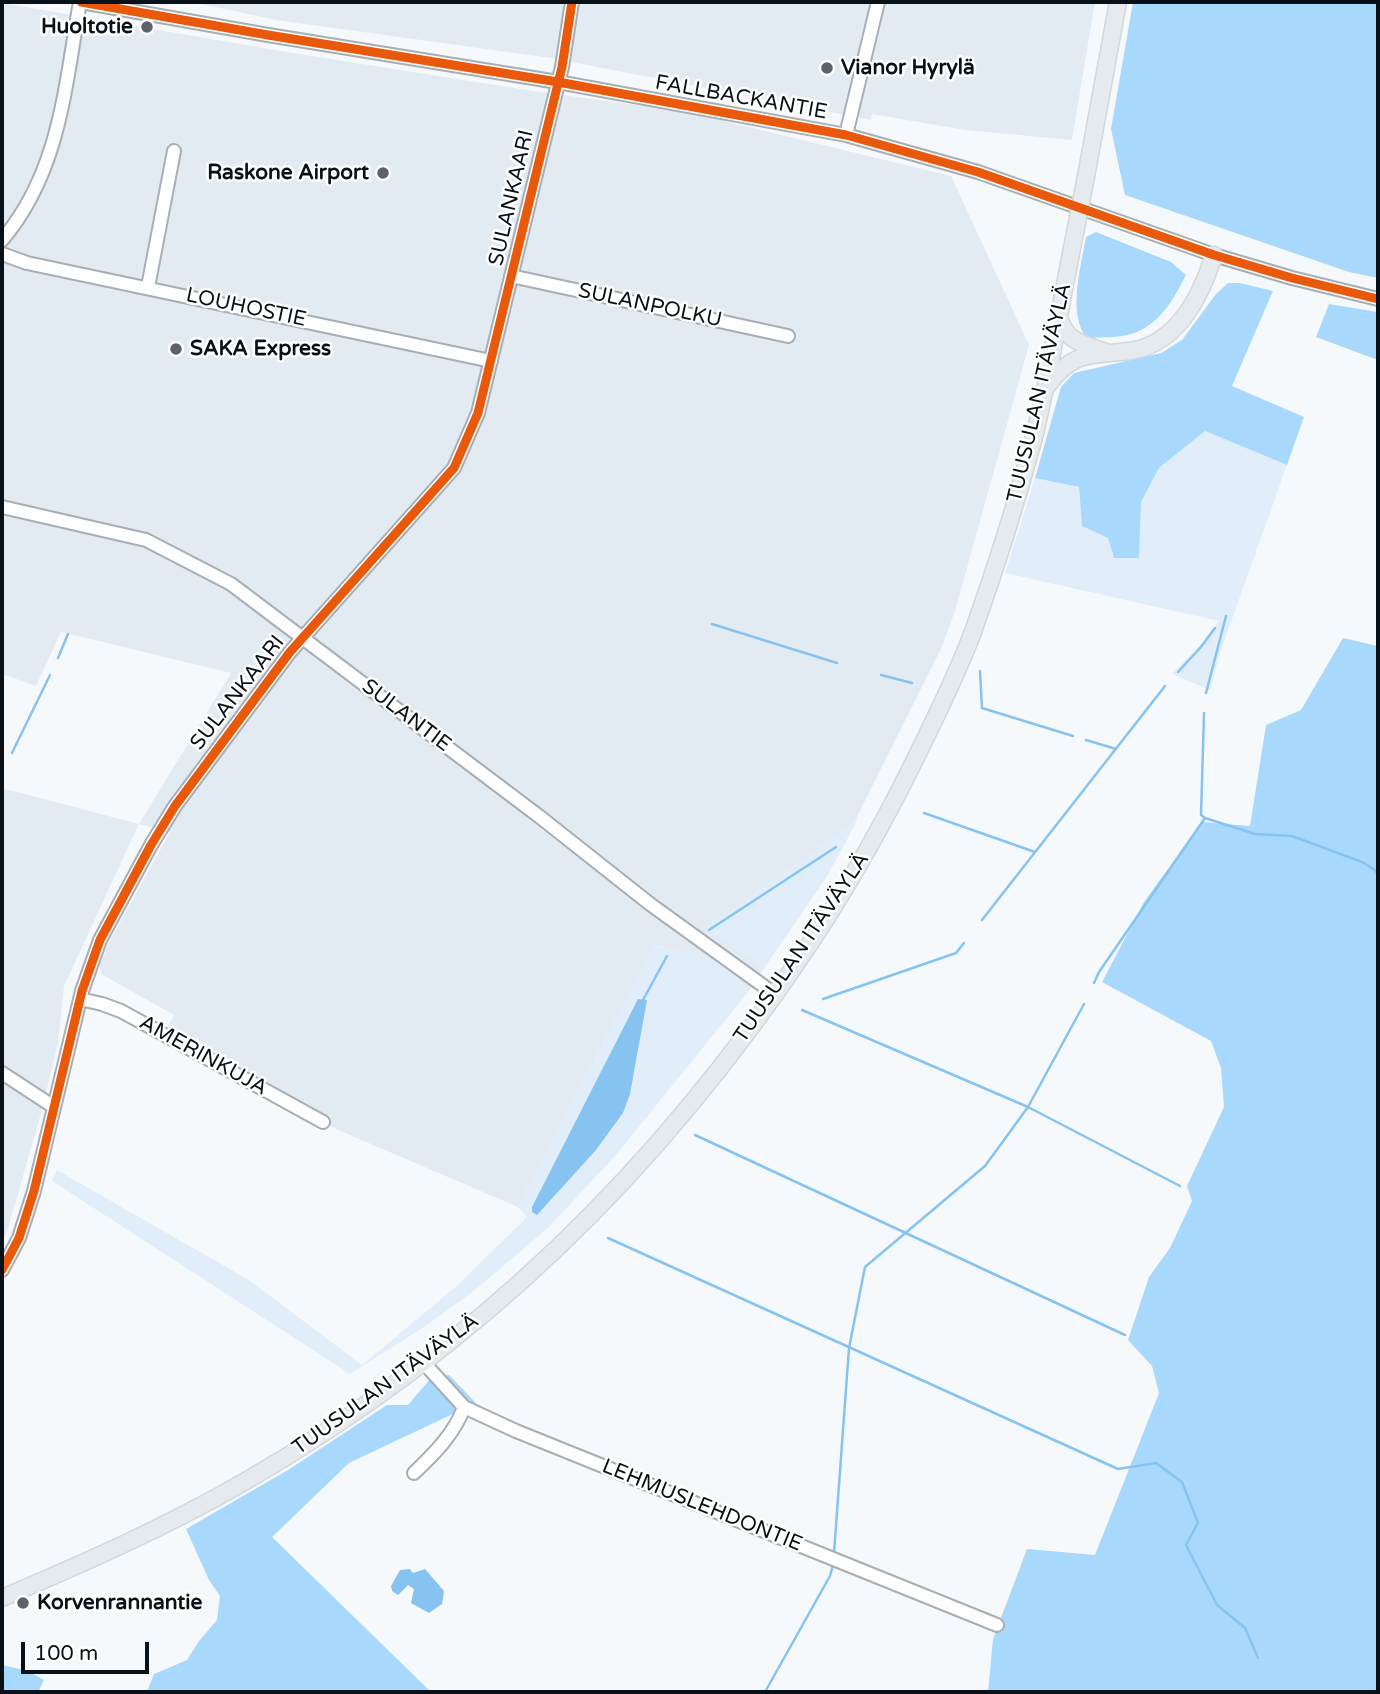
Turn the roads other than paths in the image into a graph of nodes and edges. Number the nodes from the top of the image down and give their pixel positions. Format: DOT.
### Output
graph roads {
  1 [pos="81,2"];
  2 [pos="572,2"];
  3 [pos="878,2"];
  4 [pos="1118,2"];
  5 [pos="558,82"];
  6 [pos="846,135"];
  7 [pos="174,151"];
  8 [pos="2,240"];
  9 [pos="2,254"];
  10 [pos="1214,255"];
  11 [pos="511,276"];
  12 [pos="148,287"];
  13 [pos="1378,299"];
  14 [pos="1059,315"];
  15 [pos="788,336"];
  16 [pos="1106,352"];
  17 [pos="491,361"];
  18 [pos="1045,390"];
  19 [pos="2,507"];
  20 [pos="303,639"];
  21 [pos="776,995"];
  22 [pos="80,999"];
  23 [pos="2,1073"];
  24 [pos="54,1107"];
  25 [pos="323,1122"];
  26 [pos="2,1270"];
  27 [pos="424,1363"];
  28 [pos="464,1407"];
  29 [pos="414,1473"];
  30 [pos="2,1598"];
  31 [pos="997,1625"];
  1 -- 5 [label="street, FALLBACKANTIE"];
  1 -- 8 [label="street"];
  2 -- 5 [label="street, SULANKAARI"];
  3 -- 6 [label="street"];
  4 -- 14 [label="main road, TUUSULAN ITÄVÄYLÄ, bridge"];
  5 -- 6 [label="street, FALLBACKANTIE"];
  5 -- 11 [label="street, SULANKAARI"];
  6 -- 10 [label="street, FALLBACKANTIE"];
  7 -- 12 [label="street"];
  9 -- 12 [label="street, LOUHOSTIE"];
  10 -- 13 [label="street, FALLBACKANTIE"];
  10 -- 16 [label="main road"];
  11 -- 15 [label="street, SULANPOLKU"];
  11 -- 17 [label="street, SULANKAARI"];
  12 -- 17 [label="street, LOUHOSTIE"];
  14 -- 16 [label="main road"];
  14 -- 18 [label="main road, TUUSULAN ITÄVÄYLÄ"];
  16 -- 18 [label="main road"];
  17 -- 20 [label="street, SULANKAARI"];
  18 -- 21 [label="main road, TUUSULAN ITÄVÄYLÄ"];
  19 -- 20 [label="street, SULANTIE"];
  20 -- 21 [label="street, SULANTIE"];
  20 -- 22 [label="street, SULANKAARI"];
  21 -- 27 [label="main road, TUUSULAN ITÄVÄYLÄ"];
  22 -- 24 [label="street, SULANKAARI"];
  22 -- 25 [label="street, AMERINKUJA"];
  23 -- 24 [label="street"];
  24 -- 26 [label="street, SULANKAARI"];
  27 -- 28 [label="street, LEHMUSLEHDONTIE"];
  27 -- 30 [label="main road, TUUSULAN ITÄVÄYLÄ"];
  28 -- 29 [label="street"];
  28 -- 31 [label="street, LEHMUSLEHDONTIE"];
}
